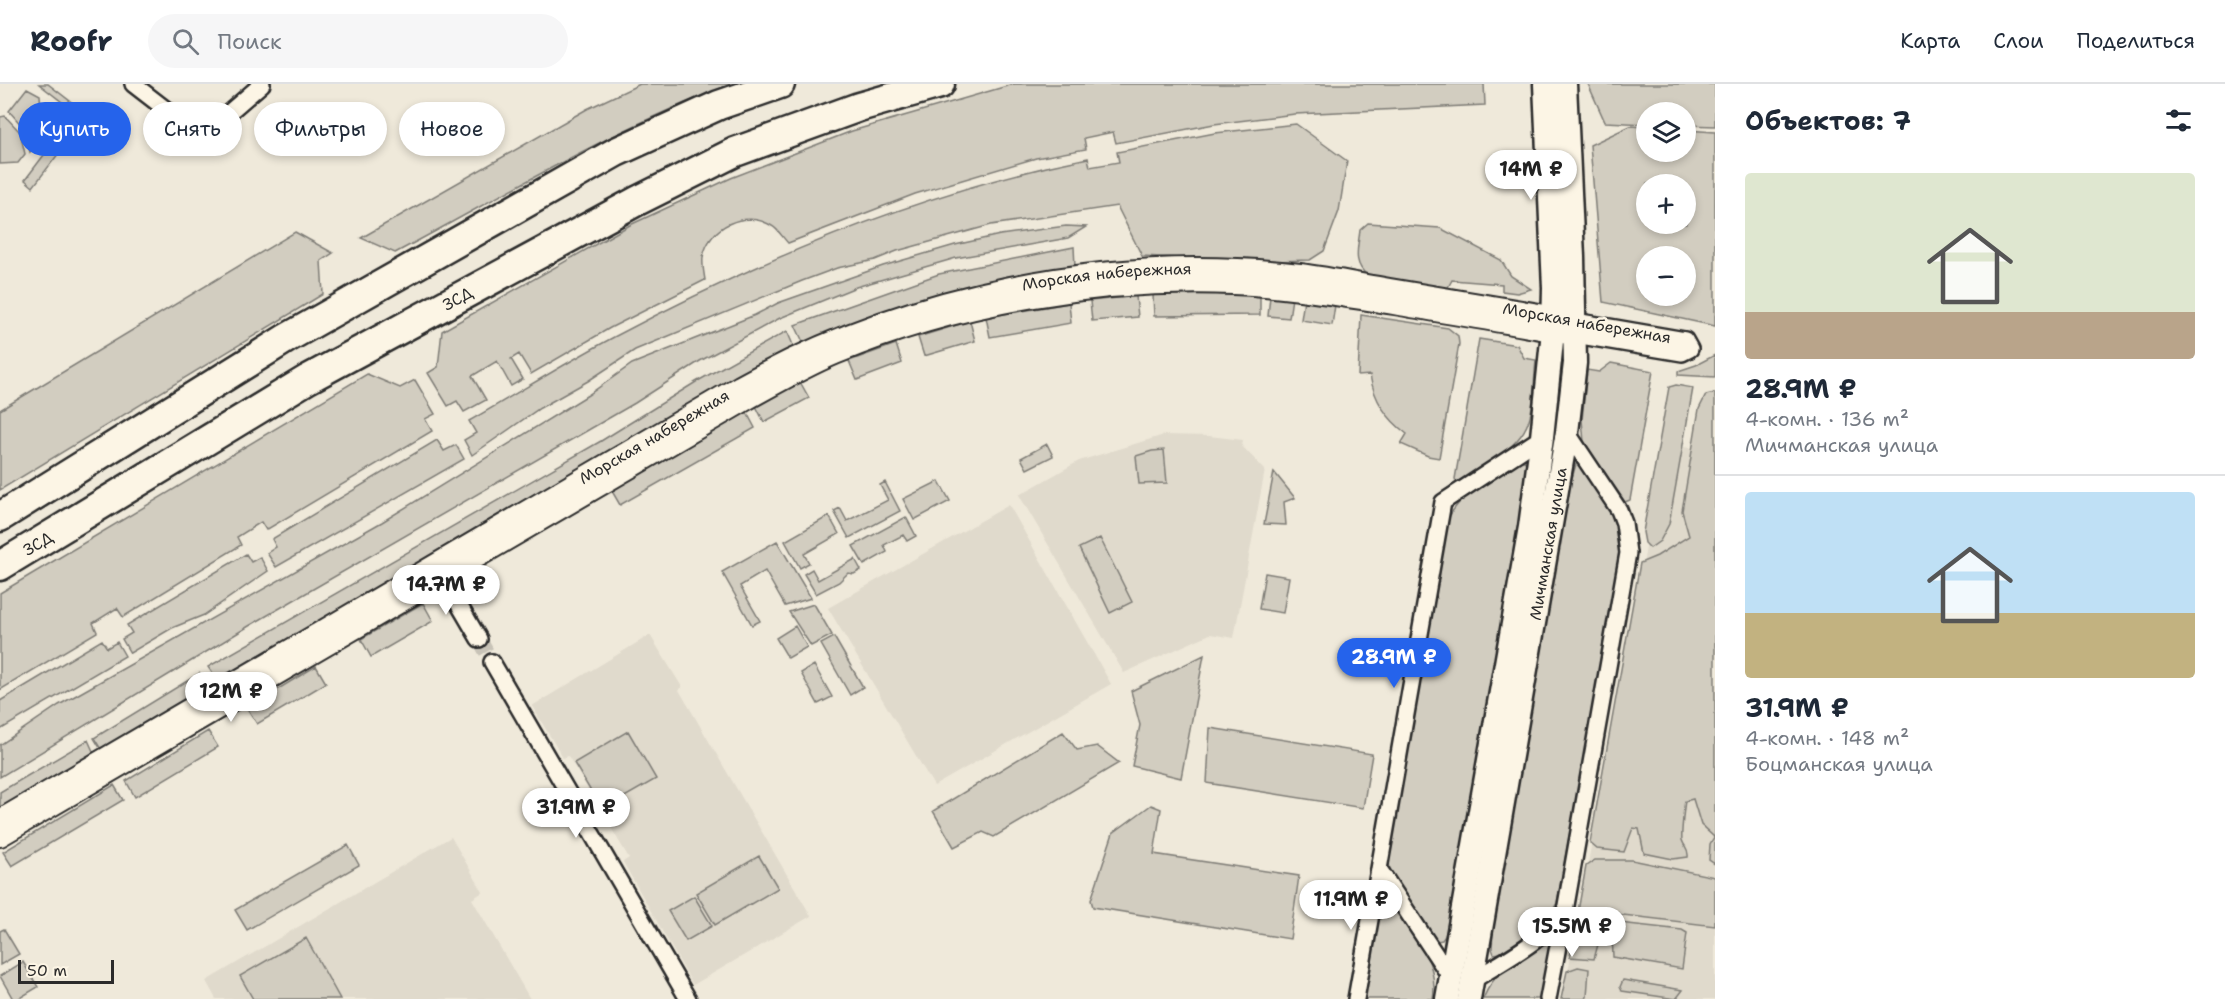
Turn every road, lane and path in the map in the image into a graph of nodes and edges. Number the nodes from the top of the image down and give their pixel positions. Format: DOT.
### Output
graph roads {
  1 [pos="133,84"];
  2 [pos="262,84"];
  3 [pos="780,84"];
  4 [pos="940,84"];
  5 [pos="1545,84"];
  6 [pos="1565,84"];
  7 [pos="1564,326"];
  8 [pos="1567,432"];
  9 [pos="1542,437"];
  10 [pos="0,517"];
  11 [pos="0,566"];
  12 [pos="439,570"];
  13 [pos="478,639"];
  14 [pos="492,662"];
  15 [pos="0,819"];
  16 [pos="0,836"];
  17 [pos="1379,869"];
  18 [pos="1565,911"];
  19 [pos="1460,989"];
  20 [pos="688,999"];
  21 [pos="1356,999"];
  22 [pos="1548,999"];
  1 -- 2 [label="street"];
  3 -- 10 [label="highway"];
  4 -- 11 [label="highway, ЗСД"];
  5 -- 7 [label="main road, Мичманская улица"];
  6 -- 7 [label="main road, Мичманская улица"];
  7 -- 7 [label="street, Морская набережная"];
  7 -- 8 [label="main road, Мичманская улица"];
  7 -- 9 [label="main road, Мичманская улица"];
  7 -- 12 [label="street, Морская набережная"];
  8 -- 18 [label="street"];
  8 -- 19 [label="main road, Мичманская улица"];
  9 -- 17 [label="street"];
  9 -- 19 [label="main road, Мичманская улица"];
  12 -- 13 [label="street"];
  12 -- 15 [label="street, Морская набережная"];
  12 -- 16 [label="street, Морская набережная"];
  14 -- 20 [label="street"];
  17 -- 19 [label="street"];
  17 -- 21 [label="street"];
  18 -- 19 [label="street"];
  18 -- 22 [label="street"];
}
